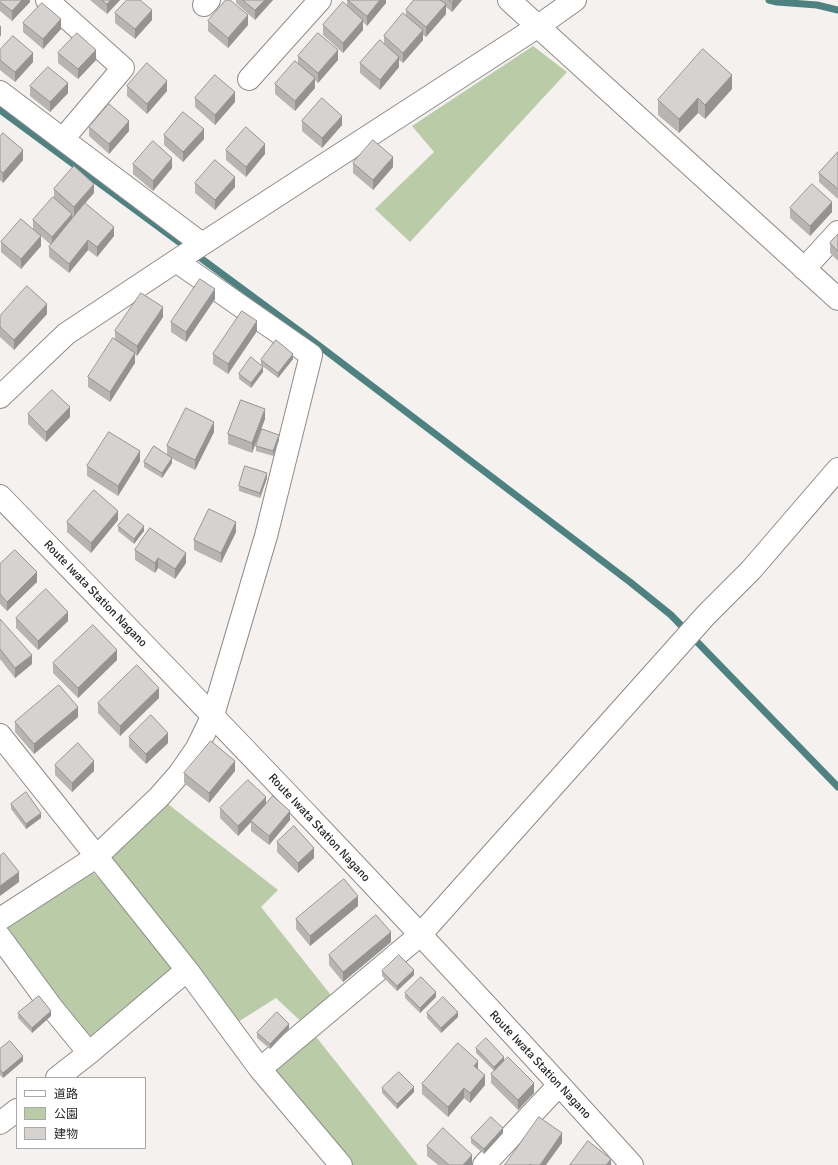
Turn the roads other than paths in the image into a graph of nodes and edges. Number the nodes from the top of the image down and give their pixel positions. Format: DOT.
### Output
graph roads {
  1 [pos="47,0"];
  2 [pos="320,0"];
  3 [pos="508,0"];
  4 [pos="575,0"];
  5 [pos="537,27"];
  6 [pos="249,79"];
  7 [pos="0,92"];
  8 [pos="63,139"];
  9 [pos="838,232"];
  10 [pos="202,244"];
  11 [pos="176,261"];
  12 [pos="804,269"];
  13 [pos="838,299"];
  14 [pos="0,397"];
  15 [pos="838,469"];
  16 [pos="0,496"];
  17 [pos="213,715"];
  18 [pos="0,735"];
  19 [pos="96,857"];
  20 [pos="0,919"];
  21 [pos="420,935"];
  22 [pos="0,937"];
  23 [pos="186,970"];
  24 [pos="89,1053"];
  25 [pos="260,1068"];
  26 [pos="58,1077"];
  27 [pos="559,1085"];
  28 [pos="16,1111"];
  29 [pos="0,1123"];
  30 [pos="340,1165"];
  31 [pos="484,1165"];
  32 [pos="632,1165"];
  1 -- 8 [label="street"];
  2 -- 6 [label="street"];
  3 -- 5 [label="street"];
  4 -- 5 [label="street"];
  5 -- 10 [label="street"];
  5 -- 12 [label="street"];
  7 -- 8 [label="street"];
  8 -- 10 [label="street"];
  9 -- 12 [label="street"];
  10 -- 11 [label="street"];
  11 -- 14 [label="street"];
  11 -- 17 [label="street"];
  12 -- 13 [label="street"];
  15 -- 21 [label="street"];
  16 -- 17 [label="street, Route Iwata Station Nagano"];
  17 -- 19 [label="street"];
  17 -- 21 [label="street, Route Iwata Station Nagano"];
  18 -- 19 [label="street"];
  19 -- 20 [label="street"];
  19 -- 23 [label="street"];
  21 -- 25 [label="street"];
  21 -- 27 [label="street, Route Iwata Station Nagano"];
  22 -- 24 [label="street"];
  23 -- 24 [label="street"];
  23 -- 25 [label="street"];
  24 -- 26 [label="street"];
  25 -- 30 [label="street"];
  27 -- 31 [label="street"];
  27 -- 32 [label="street, Route Iwata Station Nagano"];
  28 -- 29 [label="street"];
}
